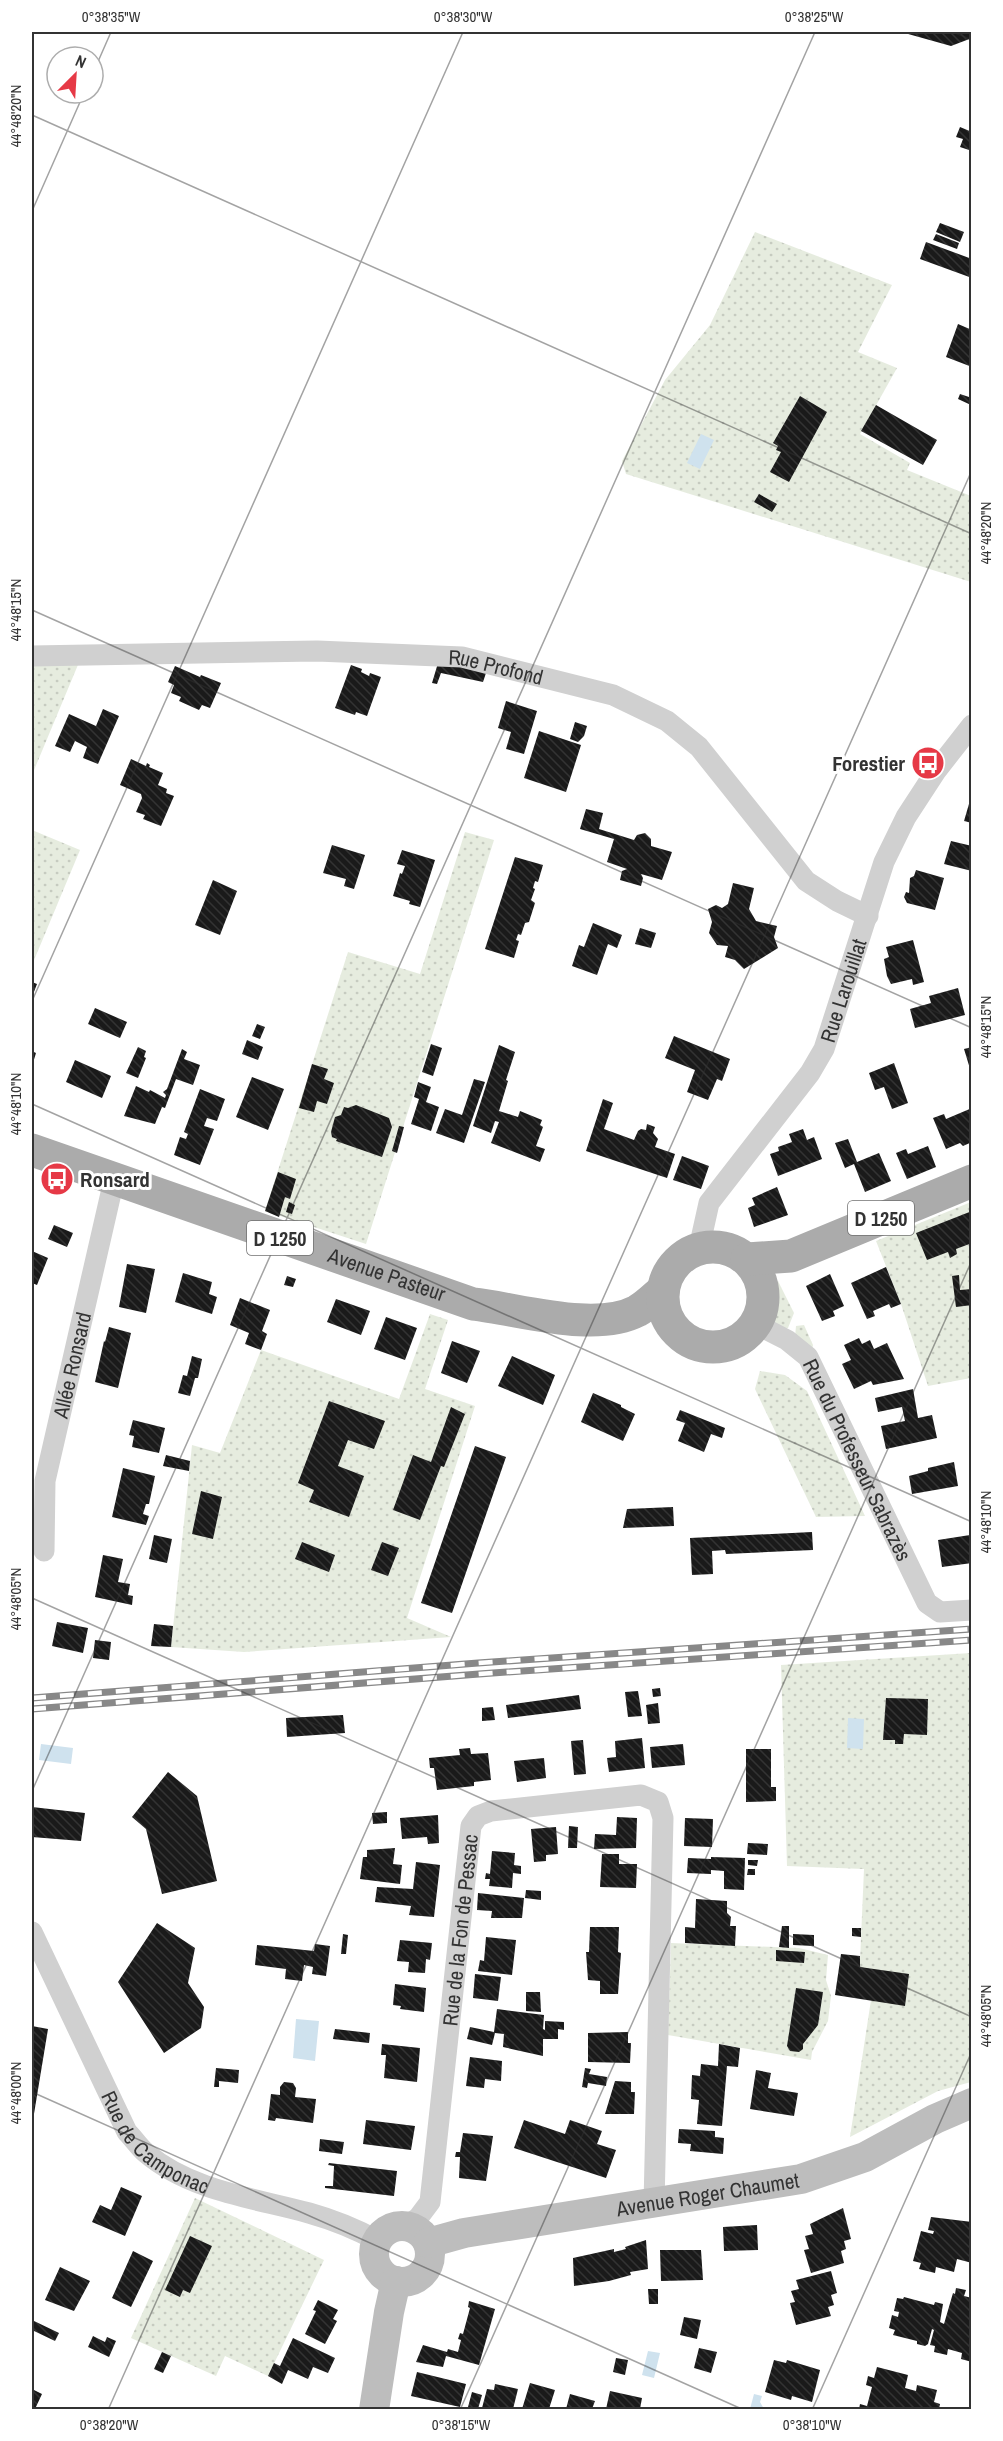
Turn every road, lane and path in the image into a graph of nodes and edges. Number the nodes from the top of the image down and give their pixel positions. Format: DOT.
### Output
graph roads {
  1 [pos="32,656"];
  2 [pos="972,725"];
  3 [pos="868,916"];
  4 [pos="32,1150"];
  5 [pos="114,1180"];
  6 [pos="972,1181"];
  7 [pos="699,1248"];
  8 [pos="754,1272"];
  9 [pos="662,1291"];
  10 [pos="473,1304"];
  11 [pos="756,1324"];
  12 [pos="676,1331"];
  13 [pos="44,1551"];
  14 [pos="972,1610"];
  15 [pos="32,1932"];
  16 [pos="972,2103"];
  17 [pos="654,2204"];
  18 [pos="417,2234"];
  19 [pos="378,2241"];
  20 [pos="396,2281"];
  21 [pos="374,2409"];
  1 -- 3 [label="street, Rue Profond"];
  2 -- 3 [label="street, Rue Larouillat"];
  3 -- 7 [label="street, Rue Larouillat"];
  4 -- 5 [label="main road, Avenue Pasteur / D 1250"];
  5 -- 10 [label="main road, Avenue Pasteur / D 1250"];
  5 -- 13 [label="street, Allée Ronsard"];
  6 -- 8 [label="main road, D 1250"];
  7 -- 8 [label="main road"];
  7 -- 9 [label="main road"];
  8 -- 11 [label="main road"];
  9 -- 10 [label="main road, Avenue Pasteur / D 1250"];
  9 -- 12 [label="main road"];
  10 -- 12 [label="main road, Avenue Pasteur / D 1250"];
  11 -- 12 [label="main road"];
  11 -- 14 [label="street, Rue du Professeur Sabrazès"];
  15 -- 19 [label="street, Rue de Camponac"];
  16 -- 17 [label="street, Avenue Roger Chaumet"];
  17 -- 18 [label="street, Avenue Roger Chaumet"];
  17 -- 18 [label="street, Rue de la Fon de Pessac"];
  18 -- 19 [label="street, Avenue Roger Chaumet"];
  18 -- 20 [label="street"];
  19 -- 20 [label="street"];
  20 -- 21 [label="street"];
}
